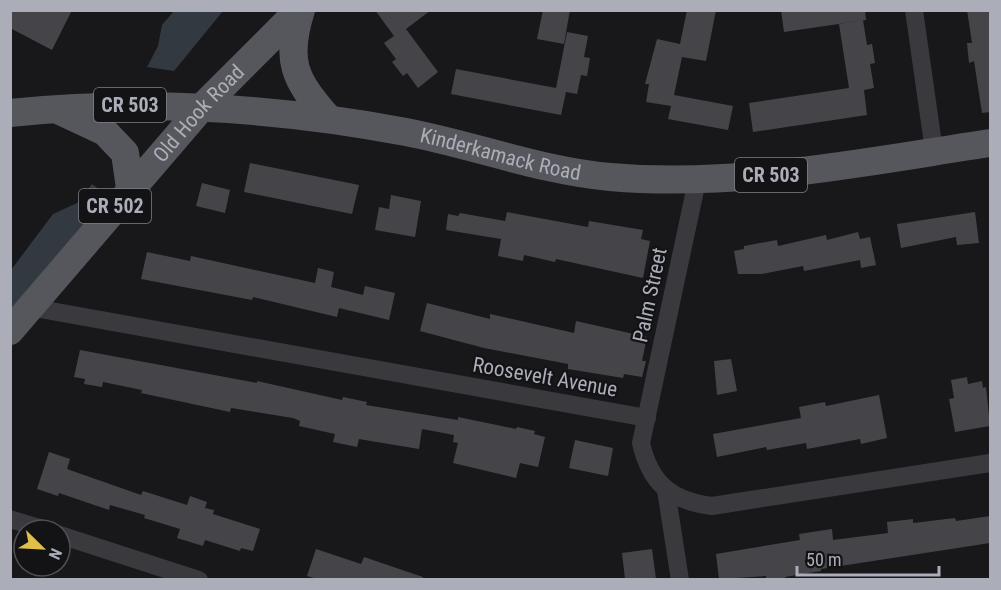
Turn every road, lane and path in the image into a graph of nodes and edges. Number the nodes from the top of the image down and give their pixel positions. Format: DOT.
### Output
graph roads {
  1 [pos="300,10"];
  2 [pos="914,10"];
  3 [pos="203,106"];
  4 [pos="56,109"];
  5 [pos="10,113"];
  6 [pos="327,118"];
  7 [pos="990,143"];
  8 [pos="934,151"];
  9 [pos="697,181"];
  10 [pos="130,188"];
  11 [pos="29,307"];
  12 [pos="10,331"];
  13 [pos="646,418"];
  14 [pos="990,463"];
  15 [pos="666,490"];
  16 [pos="72,539"];
  17 [pos="200,579"];
  18 [pos="680,579"];
  1 -- 3 [label="main road, Old Hook Road / CR 502"];
  1 -- 6 [label="main road"];
  2 -- 8 [label="street"];
  3 -- 4 [label="main road, Kinderkamack Road / CR 503"];
  3 -- 6 [label="main road, Kinderkamack Road / CR 503"];
  3 -- 10 [label="main road, Old Hook Road / CR 502"];
  4 -- 5 [label="main road, Kinderkamack Road / CR 503"];
  4 -- 10 [label="main road"];
  6 -- 9 [label="main road, Kinderkamack Road / CR 503"];
  7 -- 8 [label="main road, Kinderkamack Road / CR 503"];
  8 -- 9 [label="main road, Kinderkamack Road / CR 503"];
  9 -- 13 [label="street, Palm Street"];
  10 -- 11 [label="main road, Old Hook Road / CR 502"];
  11 -- 12 [label="main road, Old Hook Road / CR 502"];
  11 -- 13 [label="street, Roosevelt Avenue"];
  13 -- 15 [label="street"];
  14 -- 15 [label="street"];
  15 -- 18 [label="street"];
  16 -- 17 [label="street"];
}
